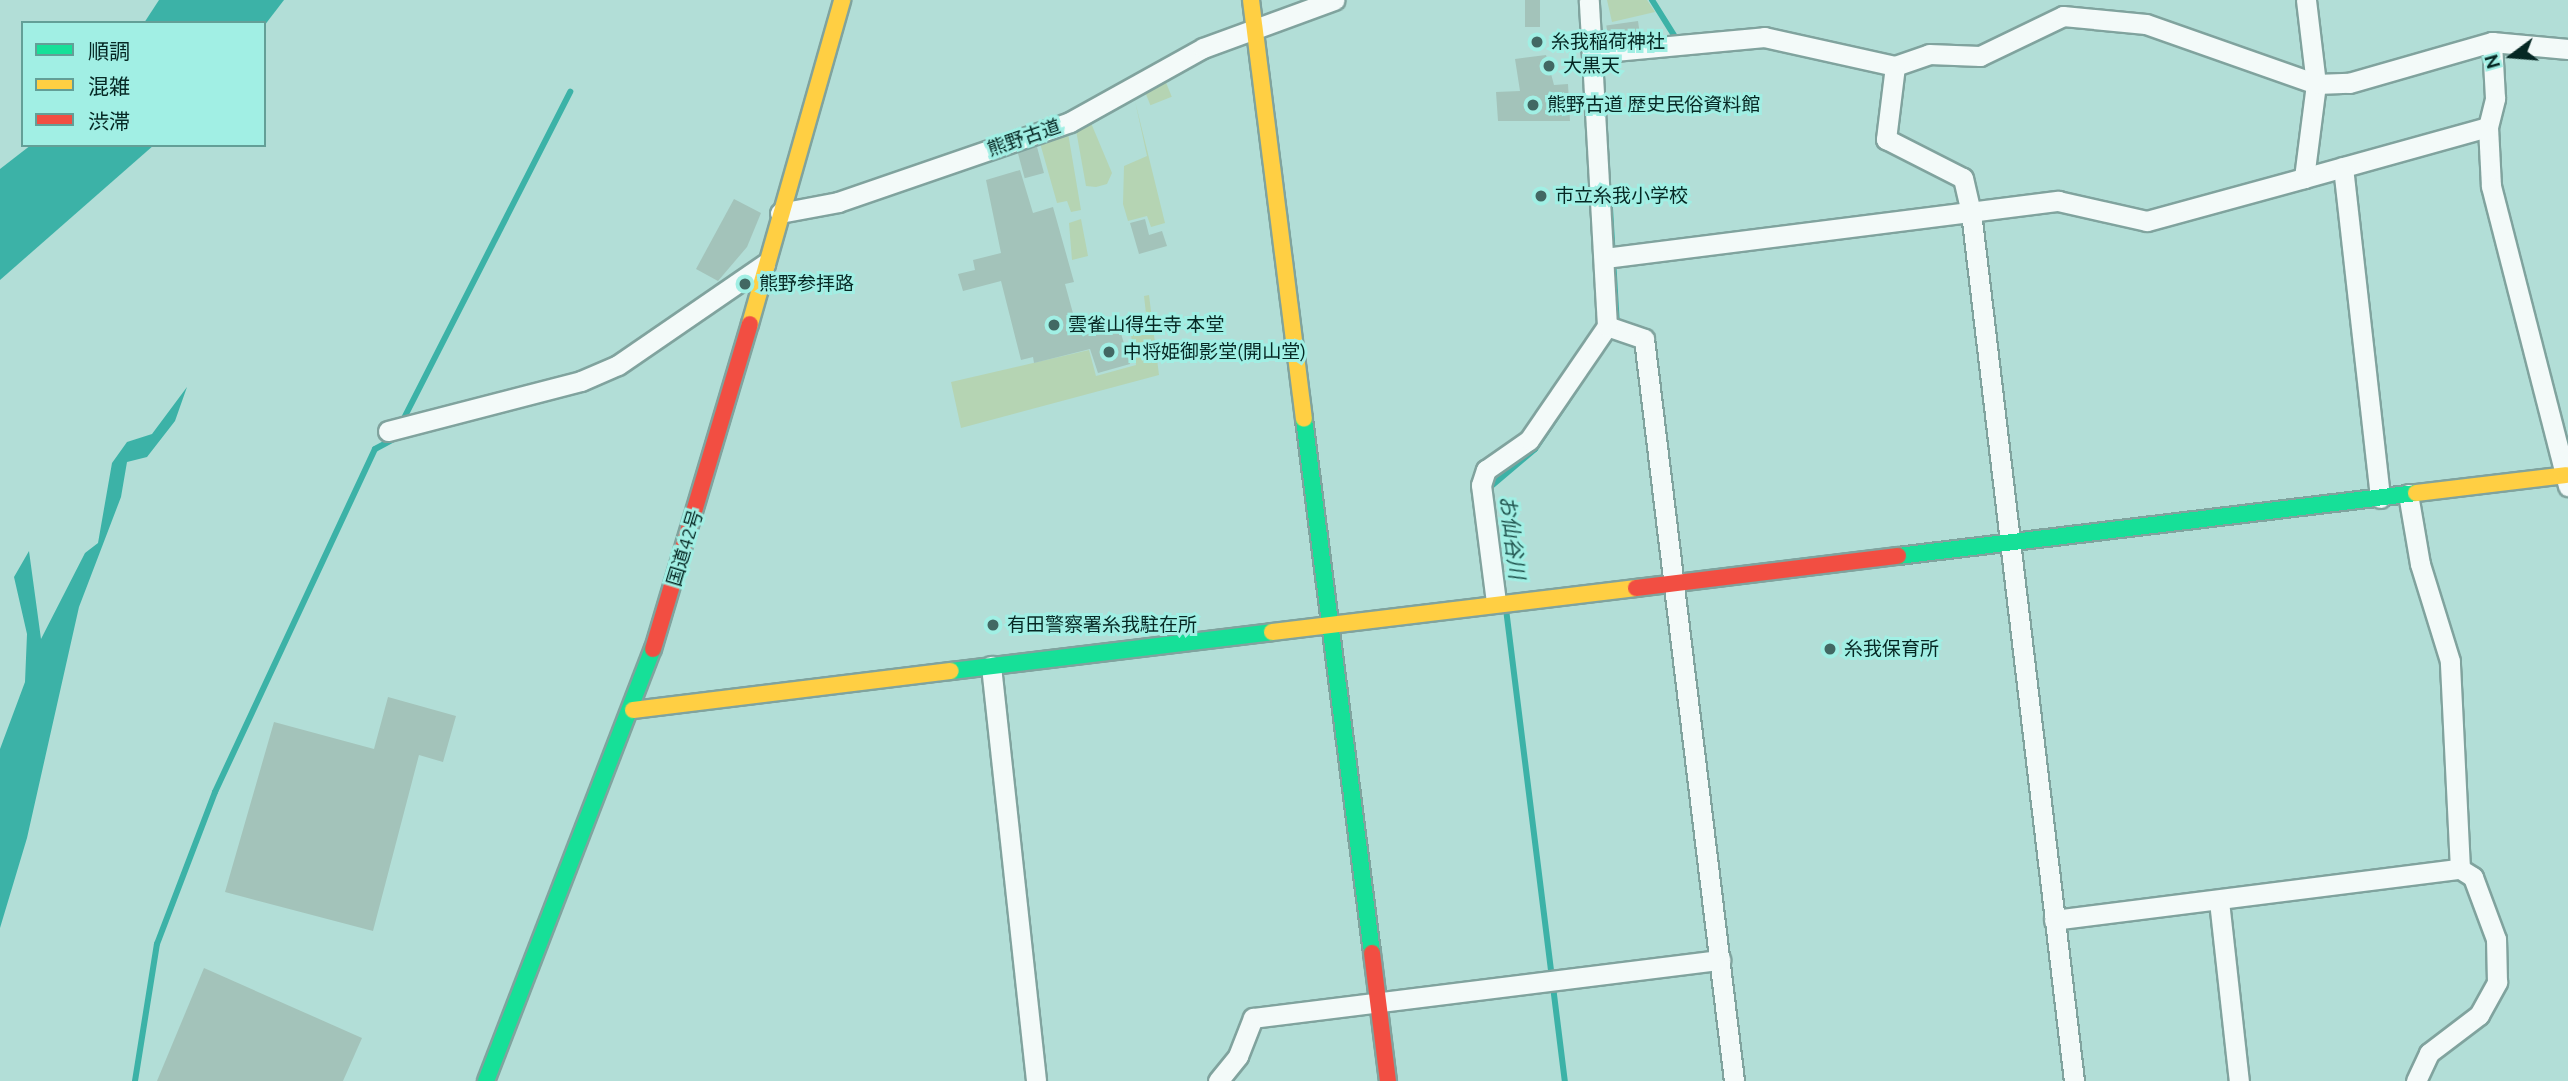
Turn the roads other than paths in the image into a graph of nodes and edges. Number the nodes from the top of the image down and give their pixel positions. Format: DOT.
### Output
graph roads {
  1 [pos="842,0"];
  2 [pos="1251,0"];
  3 [pos="1334,0"];
  4 [pos="1588,0"];
  5 [pos="2306,0"];
  6 [pos="1254,28"];
  7 [pos="2492,42"];
  8 [pos="2568,49"];
  9 [pos="1593,53"];
  10 [pos="1895,65"];
  11 [pos="2316,84"];
  12 [pos="2488,127"];
  13 [pos="2343,167"];
  14 [pos="2304,178"];
  15 [pos="1971,212"];
  16 [pos="780,213"];
  17 [pos="1605,258"];
  18 [pos="766,263"];
  19 [pos="1607,326"];
  20 [pos="387,431"];
  21 [pos="2567,481"];
  22 [pos="2408,494"];
  23 [pos="2381,498"];
  24 [pos="2008,542"];
  25 [pos="1672,579"];
  26 [pos="1496,602"];
  27 [pos="1330,624"];
  28 [pos="991,666"];
  29 [pos="633,710"];
  30 [pos="2460,869"];
  31 [pos="2218,901"];
  32 [pos="2054,920"];
  33 [pos="1720,960"];
  34 [pos="1378,1001"];
  35 [pos="486,1081"];
  36 [pos="1036,1081"];
  37 [pos="1218,1081"];
  38 [pos="1388,1081"];
  39 [pos="1734,1081"];
  40 [pos="2074,1081"];
  41 [pos="2239,1081"];
  42 [pos="2416,1081"];
  1 -- 16 [label="main road, 国道42号"];
  2 -- 6 [label="main road"];
  3 -- 6 [label="street, 熊野古道"];
  4 -- 9 [label="street"];
  5 -- 11 [label="street"];
  6 -- 16 [label="street, 熊野古道"];
  6 -- 27 [label="main road"];
  7 -- 8 [label="street"];
  7 -- 11 [label="street"];
  7 -- 12 [label="street"];
  9 -- 10 [label="street"];
  9 -- 17 [label="street"];
  10 -- 11 [label="street"];
  10 -- 15 [label="street"];
  11 -- 14 [label="street"];
  12 -- 13 [label="street"];
  12 -- 21 [label="street"];
  13 -- 14 [label="street"];
  13 -- 23 [label="street"];
  14 -- 15 [label="street"];
  15 -- 17 [label="street"];
  15 -- 24 [label="street"];
  16 -- 18 [label="main road, 国道42号"];
  17 -- 19 [label="street"];
  18 -- 20 [label="street"];
  18 -- 29 [label="main road, 国道42号"];
  19 -- 25 [label="street"];
  19 -- 26 [label="street"];
  21 -- 22 [label="main road"];
  22 -- 23 [label="main road"];
  22 -- 30 [label="street"];
  23 -- 24 [label="main road"];
  24 -- 25 [label="main road"];
  24 -- 32 [label="street"];
  25 -- 26 [label="main road"];
  25 -- 33 [label="street"];
  26 -- 27 [label="main road"];
  27 -- 28 [label="main road"];
  27 -- 34 [label="main road"];
  28 -- 29 [label="main road"];
  28 -- 36 [label="street"];
  29 -- 35 [label="main road, 国道42号"];
  30 -- 31 [label="street"];
  30 -- 42 [label="street"];
  31 -- 32 [label="street"];
  31 -- 41 [label="street"];
  32 -- 40 [label="street"];
  33 -- 34 [label="street"];
  33 -- 39 [label="street"];
  34 -- 37 [label="street"];
  34 -- 38 [label="main road"];
}
